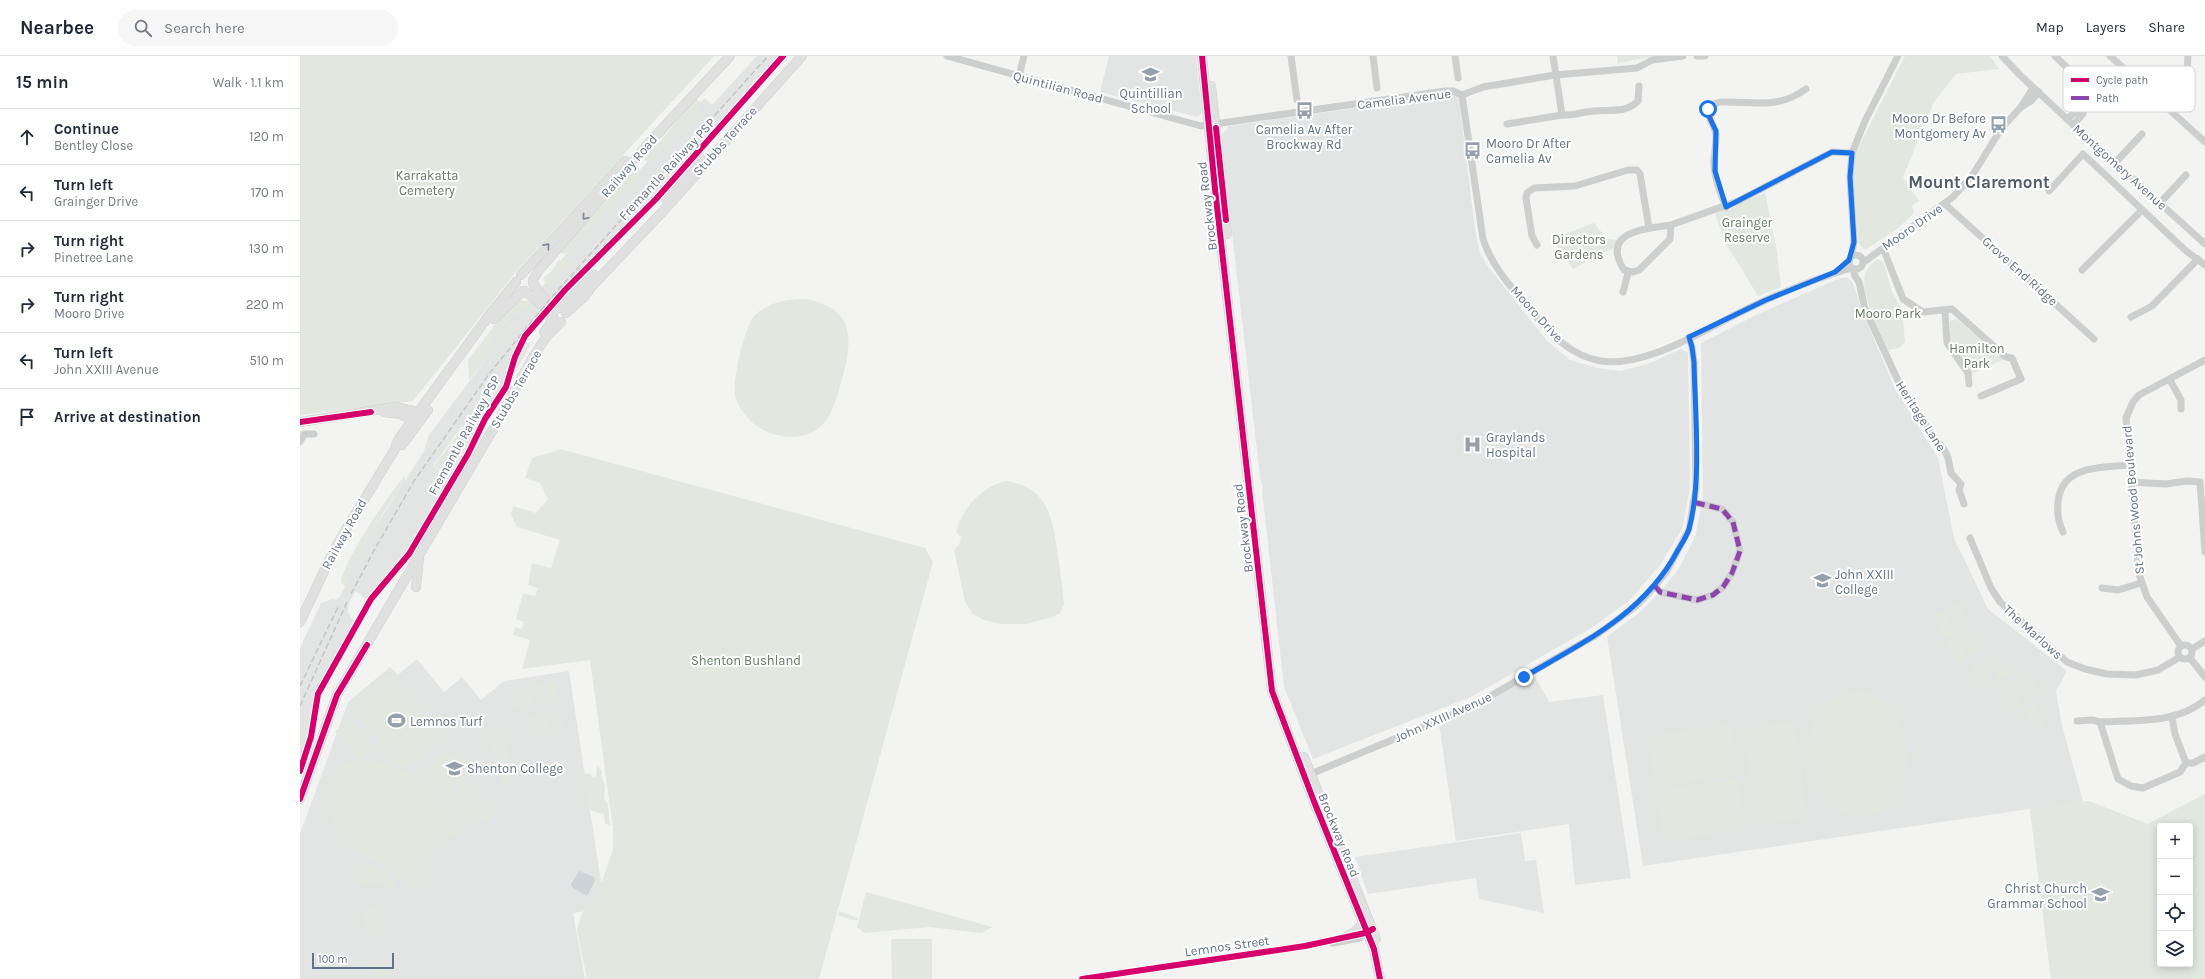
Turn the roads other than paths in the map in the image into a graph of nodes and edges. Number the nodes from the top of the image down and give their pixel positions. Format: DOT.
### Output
graph roads {
  1 [pos="722,56"];
  2 [pos="730,56"];
  3 [pos="795,56"];
  4 [pos="802,56"];
  5 [pos="947,56"];
  6 [pos="1024,56"];
  7 [pos="1202,56"];
  8 [pos="1208,56"];
  9 [pos="1291,56"];
  10 [pos="1373,56"];
  11 [pos="1455,56"];
  12 [pos="1553,56"];
  13 [pos="1683,56"];
  14 [pos="1697,56"];
  15 [pos="1705,56"];
  16 [pos="1898,56"];
  17 [pos="2002,56"];
  18 [pos="2055,56"];
  19 [pos="2110,56"];
  20 [pos="2188,56"];
  21 [pos="1655,58"];
  22 [pos="2066,66"];
  23 [pos="2121,66"];
  24 [pos="2187,66"];
  25 [pos="1555,75"];
  26 [pos="1019,76"];
  27 [pos="1458,78"];
  28 [pos="1639,86"];
  29 [pos="1377,88"];
  30 [pos="1806,89"];
  31 [pos="2036,90"];
  32 [pos="1462,95"];
  33 [pos="1297,100"];
  34 [pos="2074,112"];
  35 [pos="2083,112"];
  36 [pos="2171,112"];
  37 [pos="1562,115"];
  38 [pos="2067,120"];
  39 [pos="1507,124"];
  40 [pos="1212,125"];
  41 [pos="2073,125"];
  42 [pos="2142,134"];
  43 [pos="2205,142"];
  44 [pos="1852,153"];
  45 [pos="2115,163"];
  46 [pos="2186,175"];
  47 [pos="2049,191"];
  48 [pos="1945,204"];
  49 [pos="2160,204"];
  50 [pos="1726,207"];
  51 [pos="2142,210"];
  52 [pos="1671,225"];
  53 [pos="1649,228"];
  54 [pos="1854,242"];
  55 [pos="2205,243"];
  56 [pos="1537,245"];
  57 [pos="1883,248"];
  58 [pos="1850,258"];
  59 [pos="2198,259"];
  60 [pos="1861,260"];
  61 [pos="2205,265"];
  62 [pos="1852,268"];
  63 [pos="2082,270"];
  64 [pos="1628,272"];
  65 [pos="1835,272"];
  66 [pos="519,279"];
  67 [pos="533,282"];
  68 [pos="1859,282"];
  69 [pos="524,291"];
  70 [pos="1623,292"];
  71 [pos="1948,310"];
  72 [pos="558,312"];
  73 [pos="2131,317"];
  74 [pos="1689,337"];
  75 [pos="2094,339"];
  76 [pos="2205,360"];
  77 [pos="2170,380"];
  78 [pos="1969,384"];
  79 [pos="1981,396"];
  80 [pos="427,401"];
  81 [pos="395,407"];
  82 [pos="2181,409"];
  83 [pos="371,412"];
  84 [pos="416,419"];
  85 [pos="300,422"];
  86 [pos="314,434"];
  87 [pos="300,442"];
  88 [pos="2129,465"];
  89 [pos="2130,482"];
  90 [pos="2203,482"];
  91 [pos="1694,502"];
  92 [pos="1964,504"];
  93 [pos="2063,532"];
  94 [pos="1970,538"];
  95 [pos="422,547"];
  96 [pos="2205,552"];
  97 [pos="2141,583"];
  98 [pos="1655,586"];
  99 [pos="416,587"];
  100 [pos="2102,588"];
  101 [pos="378,619"];
  102 [pos="301,620"];
  103 [pos="2205,641"];
  104 [pos="2181,646"];
  105 [pos="2192,649"];
  106 [pos="2180,657"];
  107 [pos="2190,658"];
  108 [pos="2205,677"];
  109 [pos="2205,700"];
  110 [pos="2172,717"];
  111 [pos="2077,721"];
  112 [pos="2100,722"];
  113 [pos="2205,757"];
  114 [pos="2186,762"];
  115 [pos="1307,775"];
  116 [pos="300,787"];
  117 [pos="300,799"];
  118 [pos="1363,923"];
  119 [pos="1371,932"];
  120 [pos="1348,936"];
  121 [pos="1305,946"];
  122 [pos="1082,979"];
  123 [pos="1380,979"];
  124 [pos="1385,979"];
  66 -- 1 [label="main road, Railway Road, one-way"];
  2 -- 67 [label="main road, Railway Road, one-way"];
  3 -- 72 [label="main road, Stubbs Terrace"];
  4 -- 72 [label="main road, Stubbs Terrace"];
  5 -- 26 [label="street, Quintilian Road"];
  6 -- 26 [label="street"];
  7 -- 40 [label="main road, Brockway Road"];
  8 -- 40 [label="main road, Brockway Road"];
  9 -- 33 [label="street"];
  10 -- 29 [label="street"];
  11 -- 27 [label="street"];
  12 -- 25 [label="street"];
  13 -- 21 [label="street, Camelia Avenue"];
  14 -- 15 [label="street"];
  16 -- 44 [label="street"];
  17 -- 31 [label="street, Montgomery Avenue"];
  18 -- 22 [label="street"];
  19 -- 23 [label="street"];
  20 -- 24 [label="street"];
  21 -- 25 [label="street, Camelia Avenue"];
  25 -- 32 [label="street, Camelia Avenue"];
  25 -- 37 [label="street"];
  26 -- 40 [label="street, Quintilian Road"];
  28 -- 37 [label="street"];
  30 -- 50 [label="street"];
  31 -- 38 [label="street, Montgomery Avenue"];
  31 -- 48 [label="street, Mooro Drive"];
  32 -- 40 [label="street, Camelia Avenue"];
  32 -- 74 [label="street, Mooro Drive"];
  34 -- 38 [label="street"];
  35 -- 41 [label="street"];
  36 -- 43 [label="street"];
  37 -- 39 [label="street"];
  38 -- 41 [label="street, Montgomery Avenue"];
  40 -- 115 [label="main road, Brockway Road"];
  41 -- 45 [label="street, Montgomery Avenue"];
  42 -- 45 [label="street"];
  44 -- 50 [label="street"];
  44 -- 54 [label="street"];
  45 -- 49 [label="street, Montgomery Avenue"];
  46 -- 49 [label="street"];
  47 -- 51 [label="street"];
  48 -- 57 [label="street, Mooro Drive"];
  48 -- 75 [label="street, Grove End Ridge"];
  49 -- 55 [label="street, Montgomery Avenue"];
  50 -- 52 [label="street"];
  51 -- 59 [label="street"];
  51 -- 63 [label="street"];
  52 -- 53 [label="street"];
  52 -- 64 [label="street"];
  53 -- 56 [label="street"];
  53 -- 64 [label="street"];
  54 -- 58 [label="street"];
  54 -- 60 [label="street"];
  57 -- 60 [label="street, Mooro Drive"];
  57 -- 71 [label="street"];
  58 -- 60 [label="street, Mooro Drive"];
  58 -- 62 [label="street"];
  58 -- 65 [label="street, Mooro Drive"];
  59 -- 61 [label="street"];
  59 -- 73 [label="street"];
  60 -- 62 [label="street, Mooro Drive"];
  60 -- 68 [label="street, Heritage Lane"];
  62 -- 65 [label="street, Mooro Drive"];
  62 -- 68 [label="street, Heritage Lane"];
  64 -- 70 [label="street"];
  65 -- 74 [label="street, Mooro Drive"];
  66 -- 67 [label="main road"];
  66 -- 69 [label="main road"];
  66 -- 80 [label="main road, Railway Road"];
  67 -- 69 [label="main road"];
  67 -- 72 [label="main road"];
  68 -- 92 [label="street, Heritage Lane"];
  69 -- 72 [label="main road"];
  69 -- 84 [label="main road, Railway Road"];
  71 -- 78 [label="street"];
  71 -- 79 [label="street"];
  72 -- 95 [label="main road, Stubbs Terrace"];
  72 -- 101 [label="main road, Stubbs Terrace"];
  74 -- 91 [label="street, John XXIII Avenue"];
  76 -- 77 [label="street, St Johns Wood Boulevard"];
  77 -- 82 [label="street"];
  77 -- 88 [label="street, St Johns Wood Boulevard"];
  80 -- 81 [label="main road"];
  80 -- 84 [label="main road, Railway Road"];
  81 -- 83 [label="main road"];
  81 -- 84 [label="main road"];
  83 -- 84 [label="main road"];
  83 -- 85 [label="main road"];
  84 -- 102 [label="main road, Railway Road"];
  86 -- 87 [label="street"];
  88 -- 89 [label="street, St Johns Wood Boulevard"];
  88 -- 93 [label="street"];
  89 -- 90 [label="street"];
  89 -- 97 [label="street, St Johns Wood Boulevard"];
  90 -- 96 [label="street"];
  91 -- 98 [label="street, John XXIII Avenue"];
  91 -- 98 [label="street"];
  94 -- 106 [label="street, The Marlows"];
  95 -- 99 [label="main road"];
  95 -- 101 [label="main road, Stubbs Terrace"];
  97 -- 100 [label="street"];
  97 -- 104 [label="street, St Johns Wood Boulevard"];
  98 -- 115 [label="street, John XXIII Avenue"];
  101 -- 116 [label="main road, Stubbs Terrace"];
  101 -- 117 [label="main road, Stubbs Terrace"];
  103 -- 105 [label="street"];
  104 -- 105 [label="street"];
  104 -- 106 [label="street"];
  105 -- 107 [label="street"];
  106 -- 107 [label="street"];
  107 -- 108 [label="street"];
  109 -- 110 [label="street"];
  110 -- 112 [label="street"];
  110 -- 114 [label="street"];
  111 -- 112 [label="street"];
  112 -- 114 [label="street"];
  113 -- 114 [label="street"];
  115 -- 118 [label="main road, Brockway Road"];
  115 -- 119 [label="main road, Brockway Road"];
  118 -- 119 [label="main road, Brockway Road"];
  118 -- 120 [label="main road"];
  119 -- 120 [label="street, Lemnos Street"];
  119 -- 121 [label="street, Lemnos Street"];
  119 -- 123 [label="main road, Brockway Road"];
  119 -- 124 [label="main road, Brockway Road"];
  120 -- 121 [label="street, Lemnos Street"];
  121 -- 122 [label="street, Lemnos Street"];
}
